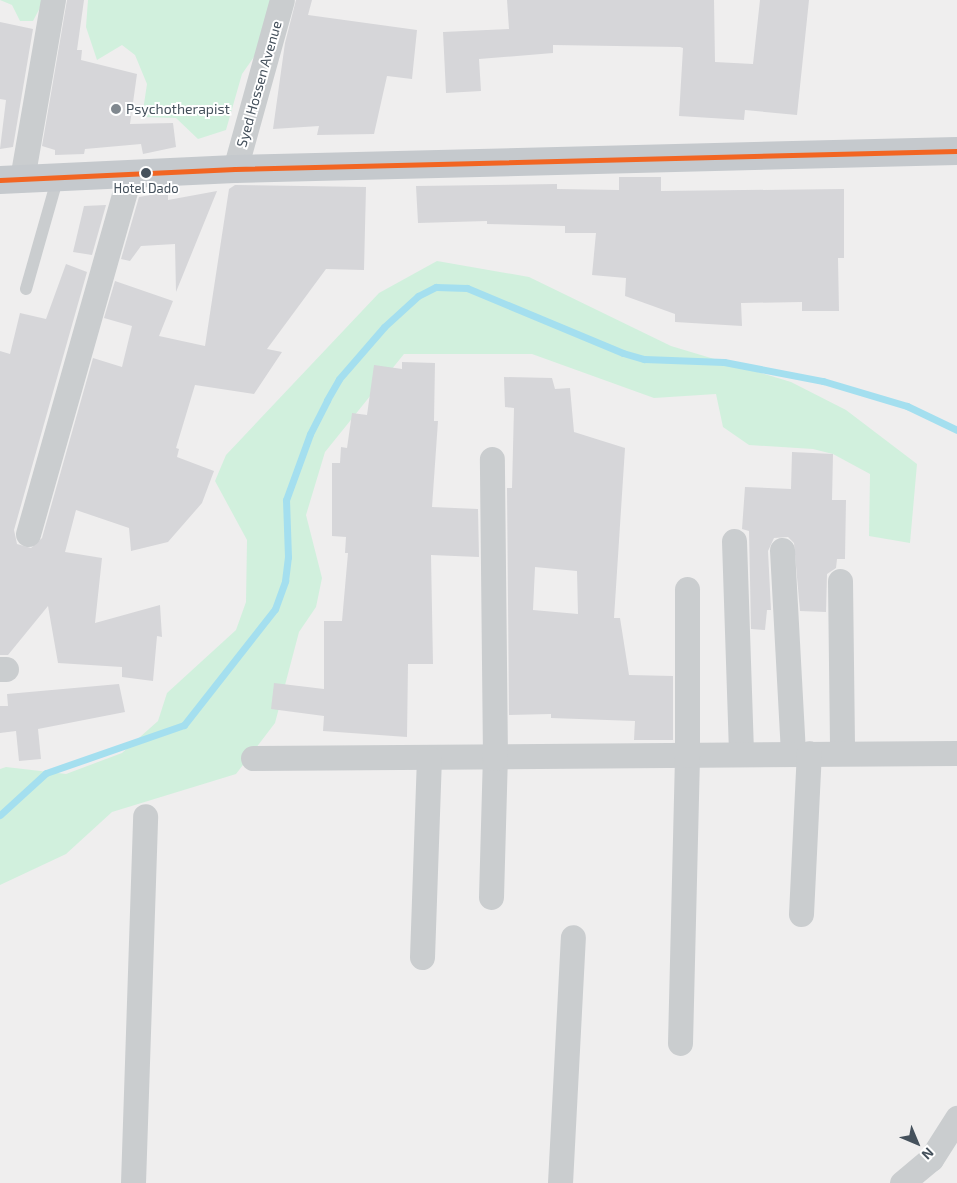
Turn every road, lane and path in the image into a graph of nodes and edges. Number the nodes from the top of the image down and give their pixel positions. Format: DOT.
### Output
graph roads {
  1 [pos="53,0"];
  2 [pos="282,0"];
  3 [pos="957,151"];
  4 [pos="235,169"];
  5 [pos="130,174"];
  6 [pos="58,177"];
  7 [pos="11,180"];
  8 [pos="26,289"];
  9 [pos="492,459"];
  10 [pos="28,534"];
  11 [pos="734,541"];
  12 [pos="782,550"];
  13 [pos="840,582"];
  14 [pos="687,589"];
  15 [pos="842,753"];
  16 [pos="957,753"];
  17 [pos="741,754"];
  18 [pos="801,754"];
  19 [pos="687,755"];
  20 [pos="253,758"];
  21 [pos="429,758"];
  22 [pos="495,758"];
  23 [pos="145,816"];
  24 [pos="492,897"];
  25 [pos="801,914"];
  26 [pos="573,937"];
  27 [pos="422,957"];
  28 [pos="680,1043"];
  29 [pos="955,1124"];
  30 [pos="133,1183"];
  31 [pos="560,1183"];
  32 [pos="902,1183"];
  1 -- 7 [label="street"];
  2 -- 4 [label="street, Syed Hossen Avenue"];
  3 -- 4 [label="main road"];
  4 -- 5 [label="main road"];
  5 -- 6 [label="main road"];
  5 -- 10 [label="street"];
  6 -- 7 [label="main road"];
  6 -- 8 [label="lane"];
  9 -- 22 [label="street"];
  11 -- 17 [label="street"];
  12 -- 18 [label="street"];
  13 -- 15 [label="street"];
  14 -- 19 [label="street"];
  15 -- 16 [label="street"];
  15 -- 18 [label="street"];
  17 -- 18 [label="street"];
  17 -- 19 [label="street"];
  18 -- 25 [label="street"];
  19 -- 22 [label="street"];
  19 -- 28 [label="street"];
  20 -- 21 [label="street"];
  21 -- 22 [label="street"];
  21 -- 27 [label="street"];
  22 -- 24 [label="street"];
  23 -- 30 [label="street"];
  26 -- 31 [label="street"];
  29 -- 32 [label="street"];
}
